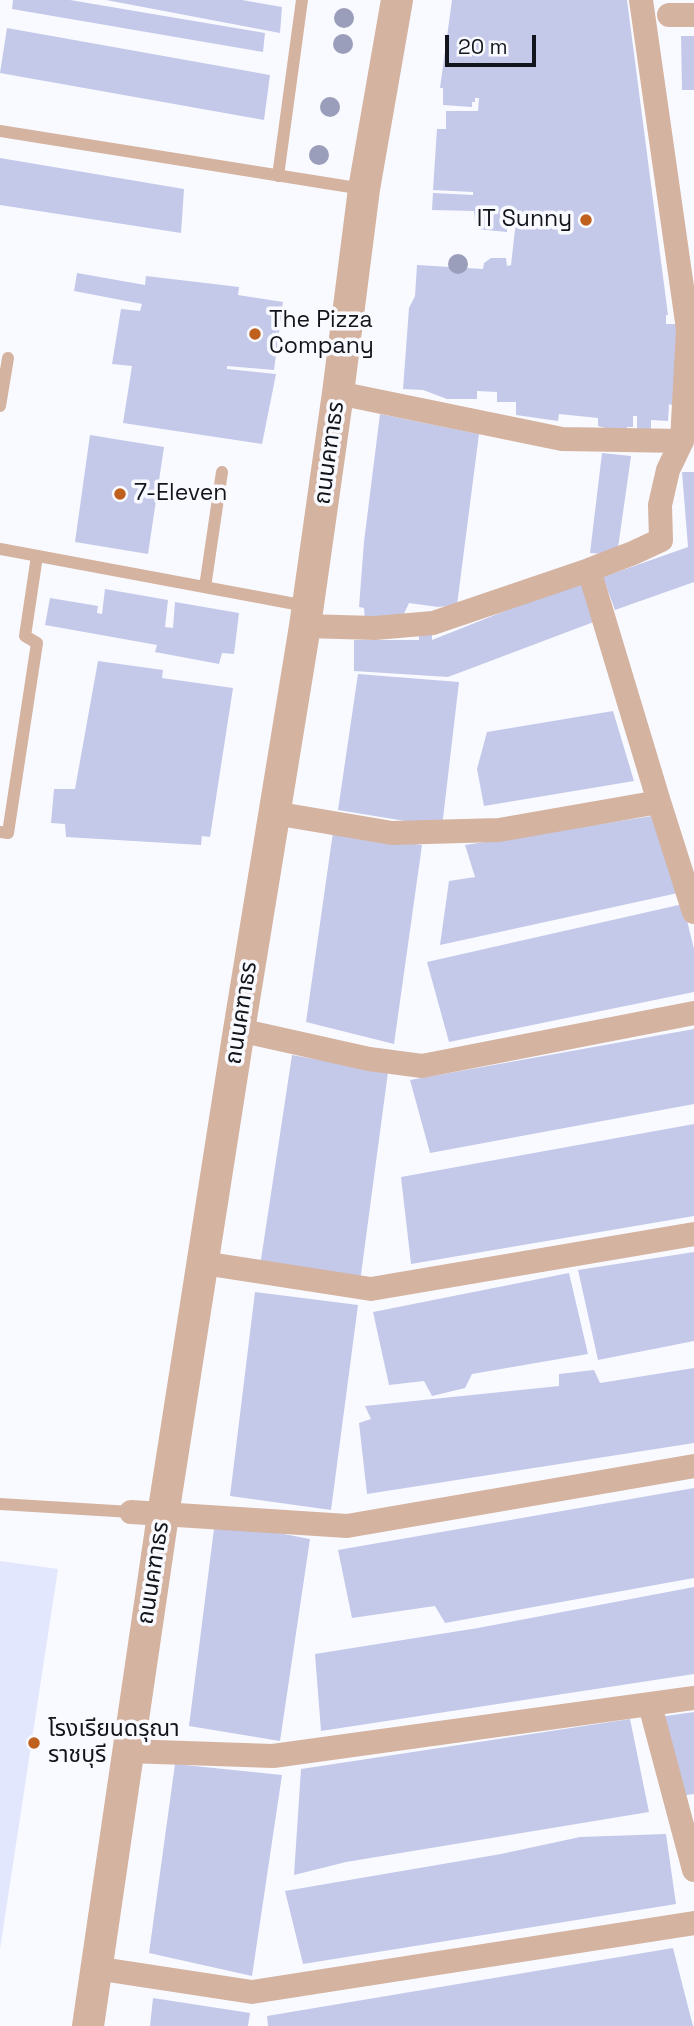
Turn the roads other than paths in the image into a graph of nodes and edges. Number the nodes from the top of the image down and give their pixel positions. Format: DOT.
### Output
graph roads {
  1 [pos="302,0"];
  2 [pos="397,0"];
  3 [pos="641,0"];
  4 [pos="669,15"];
  5 [pos="694,15"];
  6 [pos="0,131"];
  7 [pos="278,176"];
  8 [pos="364,189"];
  9 [pos="8,358"];
  10 [pos="338,393"];
  11 [pos="0,407"];
  12 [pos="682,442"];
  13 [pos="222,472"];
  14 [pos="0,549"];
  15 [pos="37,556"];
  16 [pos="589,570"];
  17 [pos="205,587"];
  18 [pos="307,616"];
  19 [pos="659,802"];
  20 [pos="274,813"];
  21 [pos="0,832"];
  22 [pos="694,912"];
  23 [pos="694,1013"];
  24 [pos="239,1030"];
  25 [pos="694,1234"];
  26 [pos="203,1262"];
  27 [pos="694,1466"];
  28 [pos="0,1504"];
  29 [pos="131,1512"];
  30 [pos="163,1515"];
  31 [pos="694,1698"];
  32 [pos="650,1705"];
  33 [pos="127,1751"];
  34 [pos="694,1870"];
  35 [pos="694,1923"];
  36 [pos="95,1968"];
  37 [pos="88,2026"];
  1 -- 7 [label="lane"];
  2 -- 8 [label="street, ถนนคฑาธร"];
  3 -- 12 [label="street"];
  4 -- 5 [label="street"];
  6 -- 7 [label="lane"];
  7 -- 8 [label="lane"];
  8 -- 10 [label="street, ถนนคฑาธร"];
  9 -- 11 [label="lane"];
  10 -- 12 [label="street"];
  10 -- 18 [label="street, ถนนคฑาธร"];
  12 -- 16 [label="street"];
  13 -- 17 [label="lane"];
  14 -- 15 [label="lane"];
  15 -- 17 [label="lane"];
  15 -- 21 [label="lane"];
  16 -- 18 [label="street"];
  16 -- 19 [label="street"];
  17 -- 18 [label="lane"];
  18 -- 20 [label="street, ถนนคฑาธร"];
  19 -- 20 [label="street"];
  19 -- 22 [label="street"];
  20 -- 24 [label="street, ถนนคฑาธร"];
  23 -- 24 [label="street"];
  24 -- 26 [label="street, ถนนคฑาธร"];
  25 -- 26 [label="street"];
  26 -- 30 [label="street, ถนนคฑาธร"];
  27 -- 30 [label="street"];
  28 -- 29 [label="lane"];
  29 -- 30 [label="street"];
  30 -- 33 [label="street, ถนนคฑาธร"];
  31 -- 32 [label="street"];
  32 -- 33 [label="street"];
  32 -- 34 [label="street"];
  33 -- 36 [label="street, ถนนคฑาธร"];
  35 -- 36 [label="street"];
  36 -- 37 [label="street, ถนนคฑาธร"];
}
